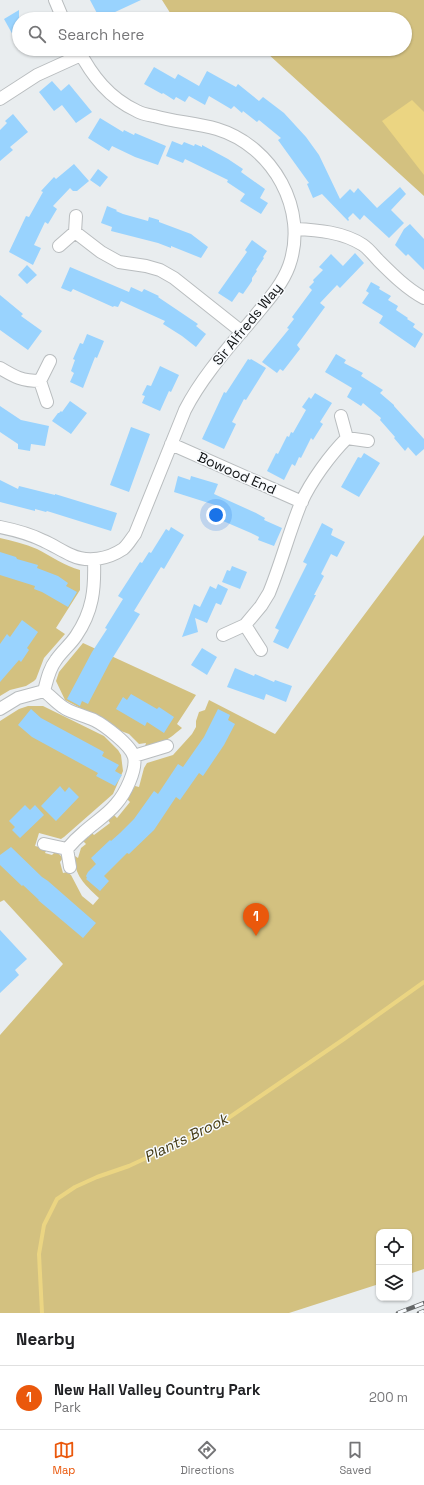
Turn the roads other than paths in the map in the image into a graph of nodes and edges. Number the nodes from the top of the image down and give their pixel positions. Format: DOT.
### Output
graph roads {
  1 [pos="55,0"];
  2 [pos="60,12"];
  3 [pos="73,56"];
  4 [pos="82,56"];
  5 [pos="0,99"];
  6 [pos="76,216"];
  7 [pos="295,229"];
  8 [pos="75,232"];
  9 [pos="59,246"];
  10 [pos="424,298"];
  11 [pos="242,332"];
  12 [pos="50,361"];
  13 [pos="0,368"];
  14 [pos="40,381"];
  15 [pos="47,402"];
  16 [pos="341,416"];
  17 [pos="347,438"];
  18 [pos="368,441"];
  19 [pos="172,444"];
  20 [pos="302,502"];
  21 [pos="0,527"];
  22 [pos="94,560"];
  23 [pos="245,625"];
  24 [pos="223,635"];
  25 [pos="262,650"];
  26 [pos="44,691"];
  27 [pos="0,709"];
  28 [pos="168,746"];
  29 [pos="134,756"];
  30 [pos="44,844"];
  31 [pos="67,850"];
  32 [pos="70,867"];
  1 -- 2 [label="street"];
  3 -- 5 [label="street"];
  4 -- 7 [label="street, Sir Alfreds Way"];
  6 -- 8 [label="street"];
  7 -- 10 [label="street"];
  7 -- 11 [label="street, Sir Alfreds Way"];
  8 -- 9 [label="street"];
  8 -- 11 [label="street"];
  11 -- 19 [label="street, Sir Alfreds Way"];
  12 -- 14 [label="street"];
  13 -- 14 [label="street"];
  14 -- 15 [label="street"];
  16 -- 17 [label="street"];
  17 -- 18 [label="street"];
  17 -- 20 [label="street"];
  19 -- 20 [label="street, Bowood End"];
  19 -- 22 [label="street, Sir Alfreds Way"];
  20 -- 23 [label="street"];
  21 -- 22 [label="street, Sir Alfreds Way"];
  22 -- 26 [label="street"];
  23 -- 24 [label="street"];
  23 -- 25 [label="street"];
  26 -- 27 [label="street"];
  26 -- 29 [label="street"];
  28 -- 29 [label="street"];
  29 -- 31 [label="street"];
  30 -- 31 [label="street"];
  31 -- 32 [label="street"];
}
